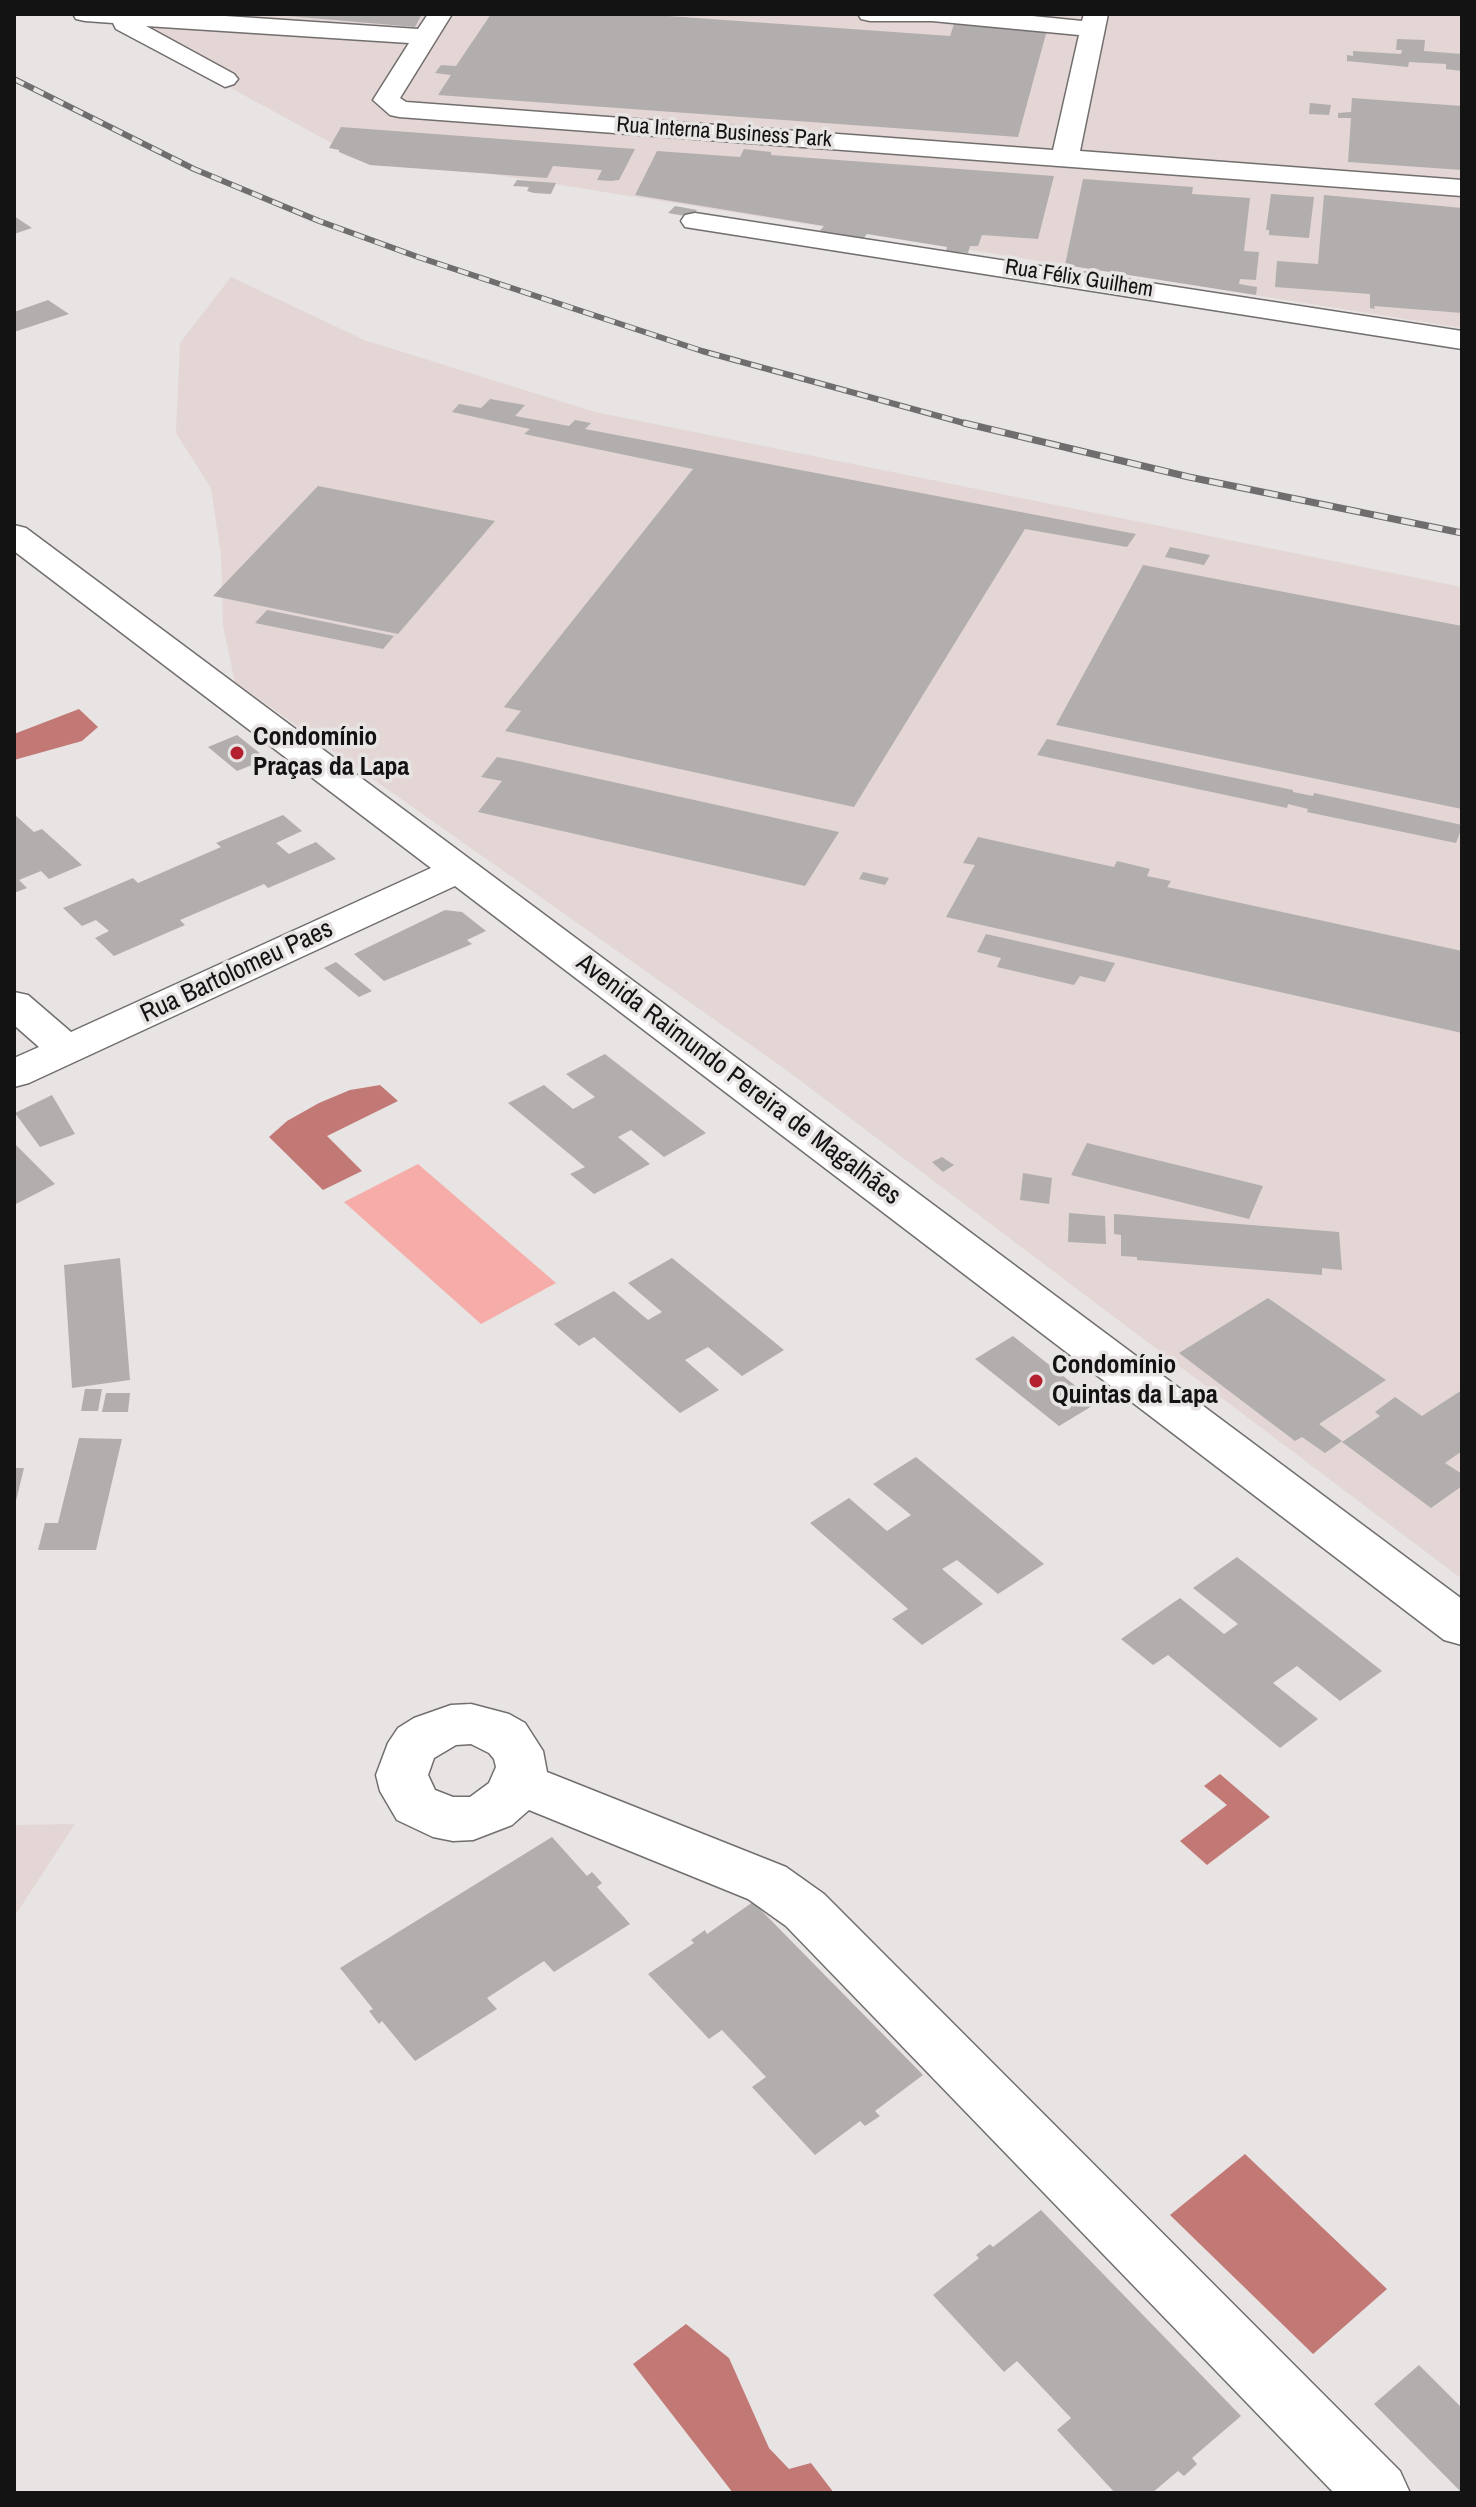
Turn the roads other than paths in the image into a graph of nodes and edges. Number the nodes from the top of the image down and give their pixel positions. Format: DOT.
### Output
graph roads {
  1 [pos="85,14"];
  2 [pos="440,14"];
  3 [pos="870,14"];
  4 [pos="932,14"];
  5 [pos="113,17"];
  6 [pos="1094,21"];
  7 [pos="158,42"];
  8 [pos="420,47"];
  9 [pos="225,79"];
  10 [pos="1065,157"];
  11 [pos="1462,188"];
  12 [pos="695,221"];
  13 [pos="1462,340"];
  14 [pos="14,535"];
  15 [pos="459,870"];
  16 [pos="14,1004"];
  17 [pos="67,1050"];
  18 [pos="14,1074"];
  19 [pos="1462,1626"];
  20 [pos="518,1783"];
  21 [pos="1378,2493"];
  1 -- 5 [label="street"];
  2 -- 8 [label="street"];
  3 -- 4 [label="street"];
  4 -- 6 [label="street"];
  5 -- 7 [label="street"];
  5 -- 8 [label="street"];
  6 -- 10 [label="street"];
  7 -- 8 [label="street"];
  7 -- 9 [label="street"];
  8 -- 10 [label="street, Rua Interna Business Park"];
  10 -- 11 [label="street, Rua Interna Business Park"];
  12 -- 13 [label="street, Rua Félix Guilhem"];
  14 -- 15 [label="street, Avenida Raimundo Pereira de Magalhães"];
  15 -- 17 [label="street, Rua Bartolomeu Paes"];
  15 -- 19 [label="street, Avenida Raimundo Pereira de Magalhães"];
  16 -- 17 [label="street"];
  17 -- 18 [label="street, Rua Bartolomeu Paes"];
  20 -- 21 [label="street"];
}
